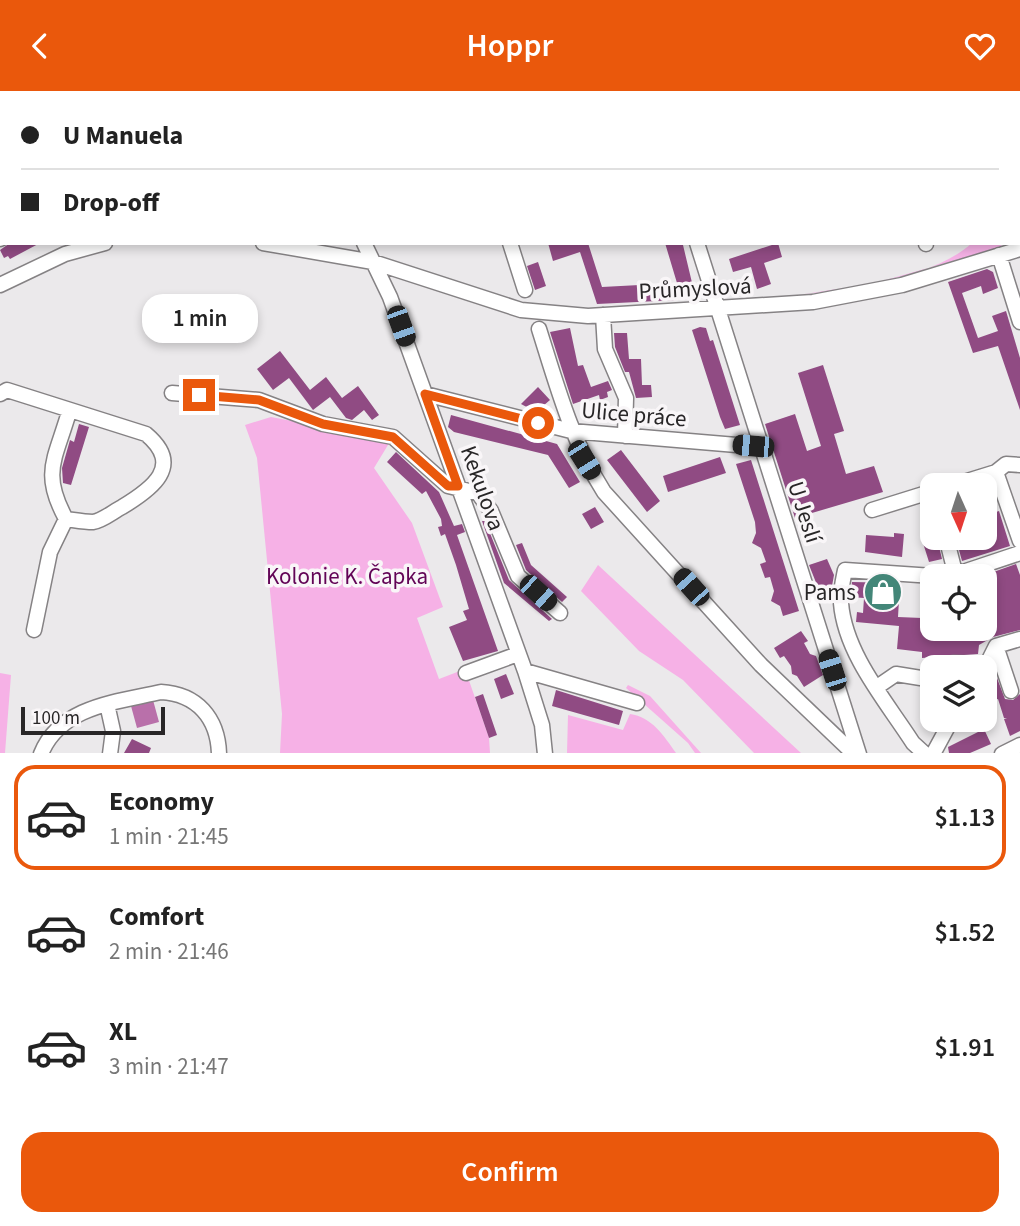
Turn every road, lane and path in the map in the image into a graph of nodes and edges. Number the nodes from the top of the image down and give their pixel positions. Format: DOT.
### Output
graph roads {
  1 [pos="98,245"];
  2 [pos="275,245"];
  3 [pos="366,245"];
  4 [pos="511,245"];
  5 [pos="698,245"];
  6 [pos="1020,249"];
  7 [pos="999,255"];
  8 [pos="373,262"];
  9 [pos="0,285"];
  10 [pos="525,291"];
  11 [pos="719,309"];
  12 [pos="603,315"];
  13 [pos="1020,322"];
  14 [pos="539,330"];
  15 [pos="3,392"];
  16 [pos="172,393"];
  17 [pos="425,394"];
  18 [pos="69,412"];
  19 [pos="571,432"];
  20 [pos="625,436"];
  21 [pos="760,447"];
  22 [pos="1020,465"];
  23 [pos="996,472"];
  24 [pos="993,473"];
  25 [pos="458,486"];
  26 [pos="920,495"];
  27 [pos="872,510"];
  28 [pos="66,519"];
  29 [pos="1019,537"];
  30 [pos="1020,553"];
  31 [pos="988,564"];
  32 [pos="920,575"];
  33 [pos="560,613"];
  34 [pos="34,630"];
  35 [pos="1020,639"];
  36 [pos="996,646"];
  37 [pos="518,654"];
  38 [pos="992,655"];
  39 [pos="524,671"];
  40 [pos="466,673"];
  41 [pos="920,678"];
  42 [pos="877,687"];
  43 [pos="1012,691"];
  44 [pos="637,703"];
  45 [pos="107,704"];
  46 [pos="945,732"];
  47 [pos="1020,745"];
  48 [pos="42,753"];
  49 [pos="110,753"];
  50 [pos="219,753"];
  51 [pos="545,753"];
  52 [pos="856,753"];
  53 [pos="857,753"];
  54 [pos="924,753"];
  55 [pos="934,753"];
  56 [pos="1004,753"];
  1 -- 9 [label="street"];
  2 -- 8 [label="street, Průmyslová"];
  3 -- 8 [label="street, Kekulova"];
  4 -- 10 [label="street"];
  5 -- 11 [label="street, U Jeslí"];
  6 -- 7 [label="street, Průmyslová"];
  7 -- 11 [label="street, Průmyslová"];
  7 -- 13 [label="street"];
  8 -- 12 [label="street, Průmyslová"];
  8 -- 17 [label="street, Kekulova"];
  11 -- 12 [label="street, Průmyslová"];
  11 -- 21 [label="street, U Jeslí"];
  12 -- 20 [label="street"];
  14 -- 19 [label="street"];
  15 -- 18 [label="street"];
  16 -- 25 [label="street"];
  17 -- 19 [label="street, Ulice práce"];
  17 -- 25 [label="street, Kekulova"];
  18 -- 28 [label="street"];
  18 -- 28 [label="street"];
  19 -- 20 [label="street, Ulice práce"];
  19 -- 52 [label="street"];
  20 -- 21 [label="street, Ulice práce"];
  21 -- 53 [label="street, U Jeslí"];
  22 -- 23 [label="street"];
  23 -- 24 [label="street"];
  23 -- 29 [label="street"];
  25 -- 33 [label="street"];
  25 -- 37 [label="street, Kekulova"];
  26 -- 27 [label="street"];
  28 -- 34 [label="street"];
  30 -- 31 [label="street"];
  32 -- 42 [label="street"];
  35 -- 36 [label="street"];
  36 -- 38 [label="street"];
  36 -- 43 [label="street"];
  37 -- 39 [label="street, Kekulova"];
  37 -- 40 [label="street"];
  39 -- 44 [label="street"];
  39 -- 51 [label="street, Kekulova"];
  41 -- 42 [label="street"];
  42 -- 54 [label="street"];
  45 -- 48 [label="street"];
  45 -- 49 [label="street"];
  45 -- 50 [label="street"];
  46 -- 55 [label="street"];
  47 -- 56 [label="street"];
}
